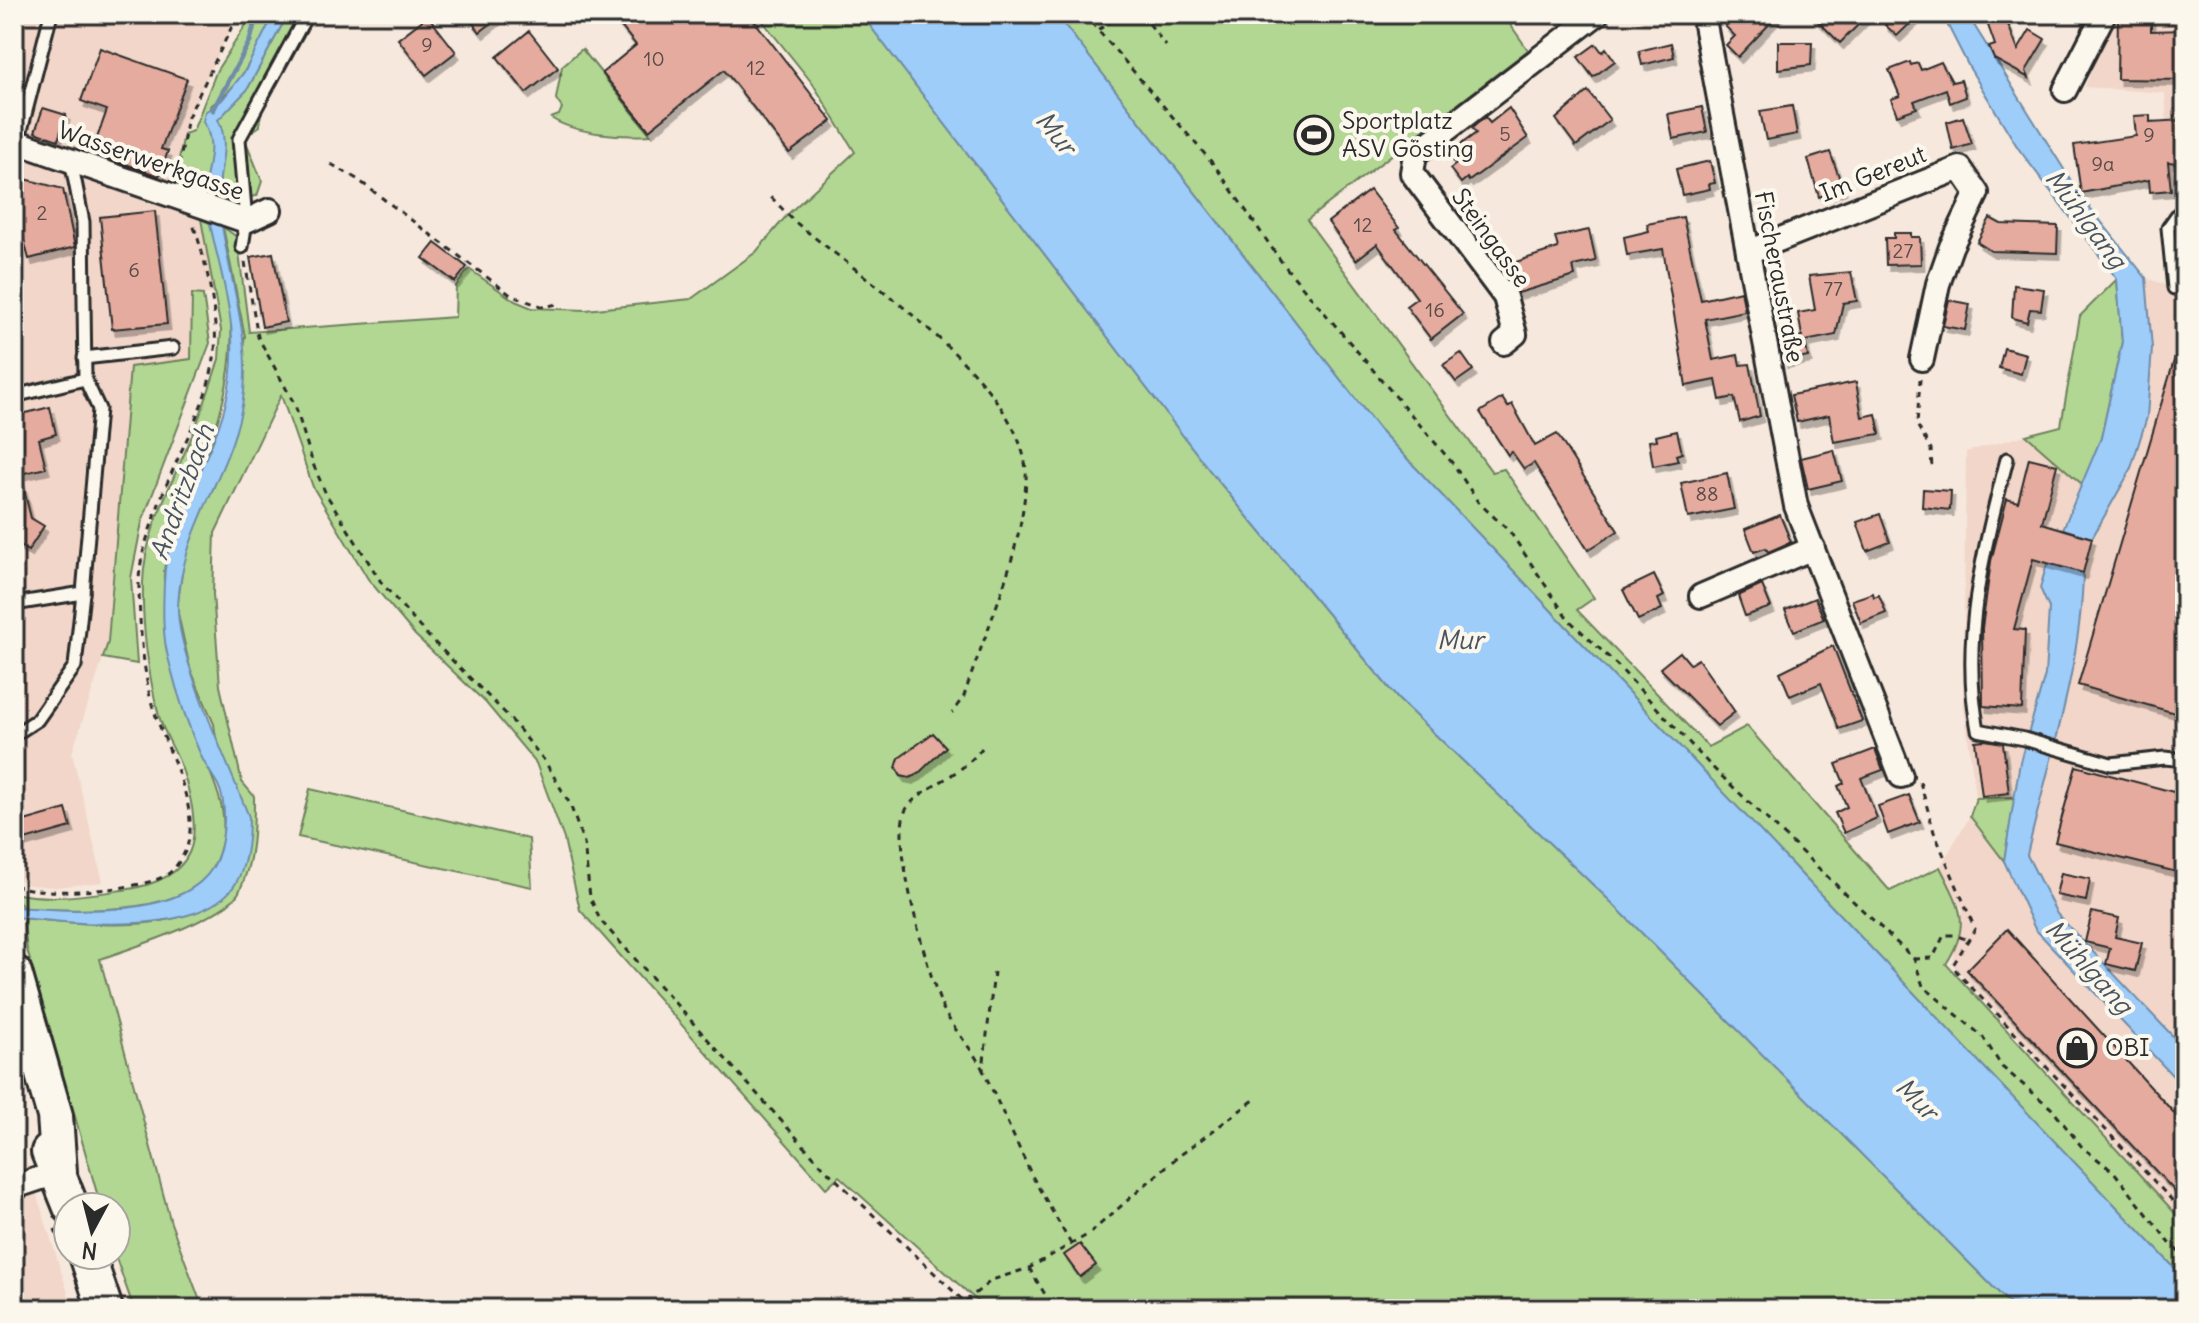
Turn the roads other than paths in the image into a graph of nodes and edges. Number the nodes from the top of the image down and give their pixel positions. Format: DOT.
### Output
graph roads {
  1 [pos="51,14"];
  2 [pos="307,14"];
  3 [pos="1597,14"];
  4 [pos="2104,14"];
  5 [pos="1709,18"];
  6 [pos="2065,90"];
  7 [pos="16,142"];
  8 [pos="71,161"];
  9 [pos="270,210"];
  10 [pos="2185,214"];
  11 [pos="237,218"];
  12 [pos="242,247"];
  13 [pos="1748,252"];
  14 [pos="2174,288"];
  15 [pos="1504,343"];
  16 [pos="173,348"];
  17 [pos="84,358"];
  18 [pos="1922,359"];
  19 [pos="85,379"];
  20 [pos="14,396"];
  21 [pos="2007,459"];
  22 [pos="1813,548"];
  23 [pos="83,593"];
  24 [pos="1701,596"];
  25 [pos="14,604"];
  26 [pos="14,735"];
  27 [pos="2185,760"];
  28 [pos="1901,776"];
  29 [pos="14,973"];
  30 [pos="14,1026"];
  31 [pos="59,1172"];
  32 [pos="14,1187"];
  33 [pos="66,1191"];
  34 [pos="92,1271"];
  35 [pos="105,1309"];
  1 -- 7 [label="lane"];
  2 -- 11 [label="lane"];
  3 -- 15 [label="street, Steingasse"];
  4 -- 6 [label="street"];
  5 -- 13 [label="street, Fischeraustraße"];
  7 -- 8 [label="street, Wasserwerkgasse"];
  8 -- 11 [label="street, Wasserwerkgasse"];
  8 -- 17 [label="lane"];
  9 -- 11 [label="street, Wasserwerkgasse"];
  10 -- 14 [label="lane"];
  11 -- 12 [label="lane"];
  13 -- 18 [label="street, Im Gereut"];
  13 -- 22 [label="street, Fischeraustraße"];
  16 -- 17 [label="lane"];
  17 -- 19 [label="lane"];
  19 -- 20 [label="lane"];
  19 -- 23 [label="lane"];
  21 -- 27 [label="lane"];
  22 -- 24 [label="street"];
  22 -- 28 [label="street, Fischeraustraße"];
  23 -- 25 [label="lane"];
  23 -- 26 [label="lane"];
  29 -- 31 [label="main road"];
  30 -- 31 [label="main road"];
  31 -- 32 [label="street"];
  31 -- 33 [label="main road"];
  34 -- 35 [label="main road"];
}
